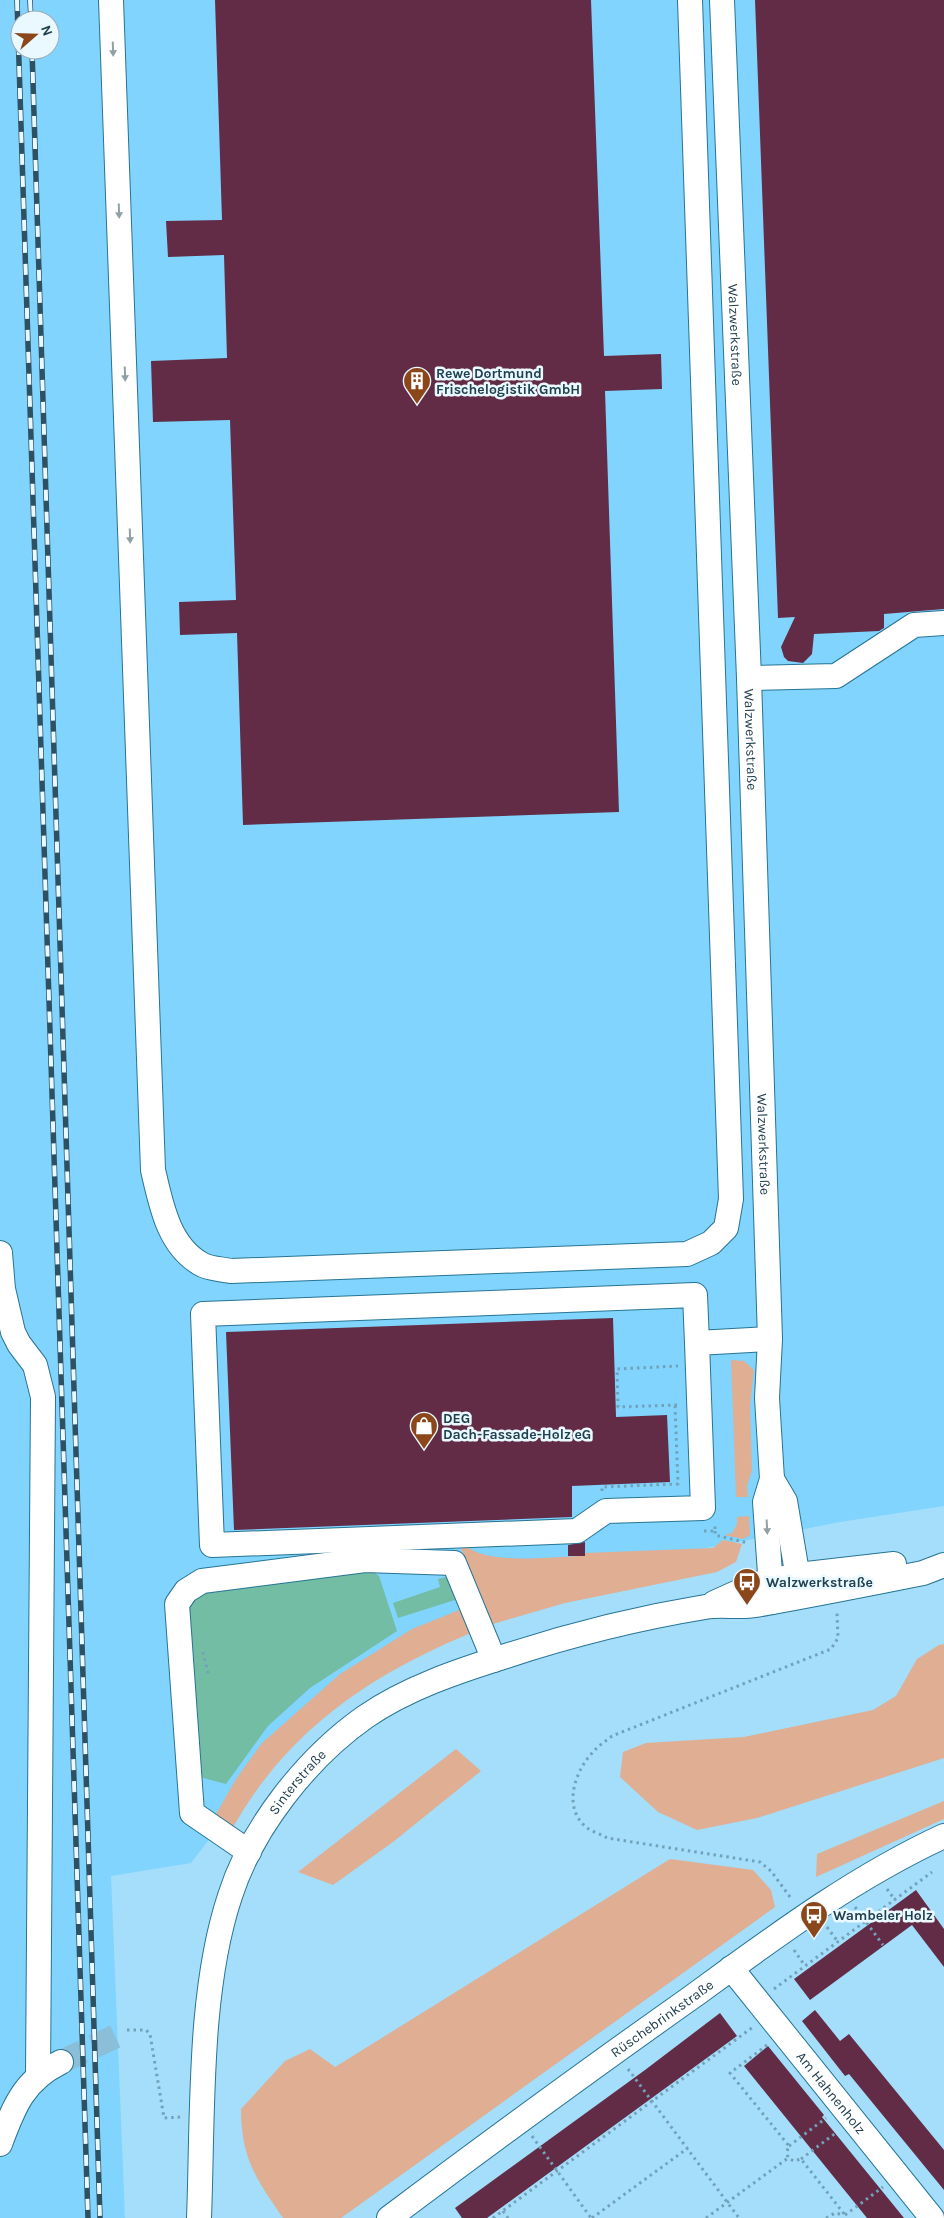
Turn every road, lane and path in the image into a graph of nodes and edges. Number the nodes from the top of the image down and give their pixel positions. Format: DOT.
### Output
graph roads {
  1 [pos="112,0"];
  2 [pos="690,0"];
  3 [pos="722,0"];
  4 [pos="712,609"];
  5 [pos="944,623"];
  6 [pos="748,638"];
  7 [pos="749,678"];
  8 [pos="0,1253"];
  9 [pos="770,1339"];
  10 [pos="697,1354"];
  11 [pos="699,1404"];
  12 [pos="675,1405"];
  13 [pos="772,1479"];
  14 [pos="603,1513"];
  15 [pos="714,1522"];
  16 [pos="696,1531"];
  17 [pos="715,1535"];
  18 [pos="738,1540"];
  19 [pos="944,1560"];
  20 [pos="944,1565"];
  21 [pos="800,1586"];
  22 [pos="771,1592"];
  23 [pos="837,1614"];
  24 [pos="494,1660"];
  25 [pos="942,1842"];
  26 [pos="250,1852"];
  27 [pos="932,1872"];
  28 [pos="886,1887"];
  29 [pos="790,1898"];
  30 [pos="895,1900"];
  31 [pos="855,1906"];
  32 [pos="866,1921"];
  33 [pos="826,1926"];
  34 [pos="838,1942"];
  35 [pos="883,1945"];
  36 [pos="794,1950"];
  37 [pos="805,1966"];
  38 [pos="732,1968"];
  39 [pos="772,1991"];
  40 [pos="759,2022"];
  41 [pos="127,2030"];
  42 [pos="774,2040"];
  43 [pos="61,2062"];
  44 [pos="623,2063"];
  45 [pos="38,2074"];
  46 [pos="652,2102"];
  47 [pos="832,2113"];
  48 [pos="180,2117"];
  49 [pos="843,2127"];
  50 [pos="528,2131"];
  51 [pos="0,2144"];
  52 [pos="789,2146"];
  53 [pos="688,2148"];
  54 [pos="788,2158"];
  55 [pos="801,2159"];
  56 [pos="558,2171"];
  57 [pos="889,2183"];
  58 [pos="727,2202"];
  59 [pos="503,2211"];
  60 [pos="845,2215"];
  61 [pos="199,2218"];
  62 [pos="389,2218"];
  63 [pos="494,2218"];
  64 [pos="508,2218"];
  65 [pos="592,2218"];
  66 [pos="706,2218"];
  67 [pos="739,2218"];
  68 [pos="826,2218"];
  69 [pos="932,2218"];
  1 -- 4 [label="street, one-way"];
  2 -- 4 [label="street"];
  3 -- 6 [label="street, Walzwerkstraße"];
  4 -- 6 [label="street"];
  5 -- 7 [label="street"];
  6 -- 7 [label="street, Walzwerkstraße"];
  7 -- 9 [label="street, Walzwerkstraße"];
  8 -- 45 [label="street"];
  9 -- 10 [label="street"];
  9 -- 13 [label="street, Walzwerkstraße"];
  10 -- 11 [label="street"];
  10 -- 12 [label="path"];
  10 -- 14 [label="street"];
  11 -- 12 [label="path"];
  11 -- 14 [label="street"];
  12 -- 14 [label="path"];
  13 -- 21 [label="street, Walzwerkstraße"];
  13 -- 22 [label="street, Walzwerkstraße, one-way"];
  15 -- 16 [label="path"];
  17 -- 18 [label="path"];
  19 -- 21 [label="street, Sinterstraße"];
  20 -- 21 [label="street, Sinterstraße"];
  21 -- 22 [label="street, Sinterstraße"];
  22 -- 24 [label="street, Sinterstraße"];
  23 -- 29 [label="path"];
  24 -- 26 [label="street, Sinterstraße"];
  24 -- 26 [label="street"];
  25 -- 38 [label="street, Rüschebrinkstraße"];
  26 -- 61 [label="street, Sinterstraße"];
  27 -- 30 [label="path"];
  28 -- 30 [label="path"];
  30 -- 32 [label="path"];
  31 -- 32 [label="path"];
  32 -- 34 [label="path"];
  32 -- 35 [label="path"];
  33 -- 34 [label="path"];
  34 -- 37 [label="path"];
  36 -- 37 [label="path"];
  37 -- 39 [label="path"];
  38 -- 62 [label="street, Rüschebrinkstraße"];
  38 -- 69 [label="street, Am Hahnenholz"];
  40 -- 46 [label="path"];
  41 -- 48 [label="path"];
  42 -- 52 [label="path"];
  43 -- 45 [label="street"];
  44 -- 46 [label="path"];
  45 -- 51 [label="street"];
  46 -- 53 [label="path"];
  46 -- 56 [label="path"];
  47 -- 52 [label="path"];
  49 -- 55 [label="path"];
  50 -- 56 [label="path"];
  52 -- 54 [label="path"];
  53 -- 58 [label="path"];
  53 -- 65 [label="path"];
  54 -- 55 [label="path"];
  54 -- 58 [label="path"];
  55 -- 60 [label="path"];
  56 -- 59 [label="path"];
  56 -- 65 [label="path"];
  57 -- 60 [label="path"];
  58 -- 66 [label="path"];
  58 -- 67 [label="path"];
  59 -- 63 [label="path"];
  59 -- 64 [label="path"];
  60 -- 68 [label="path"];
}
